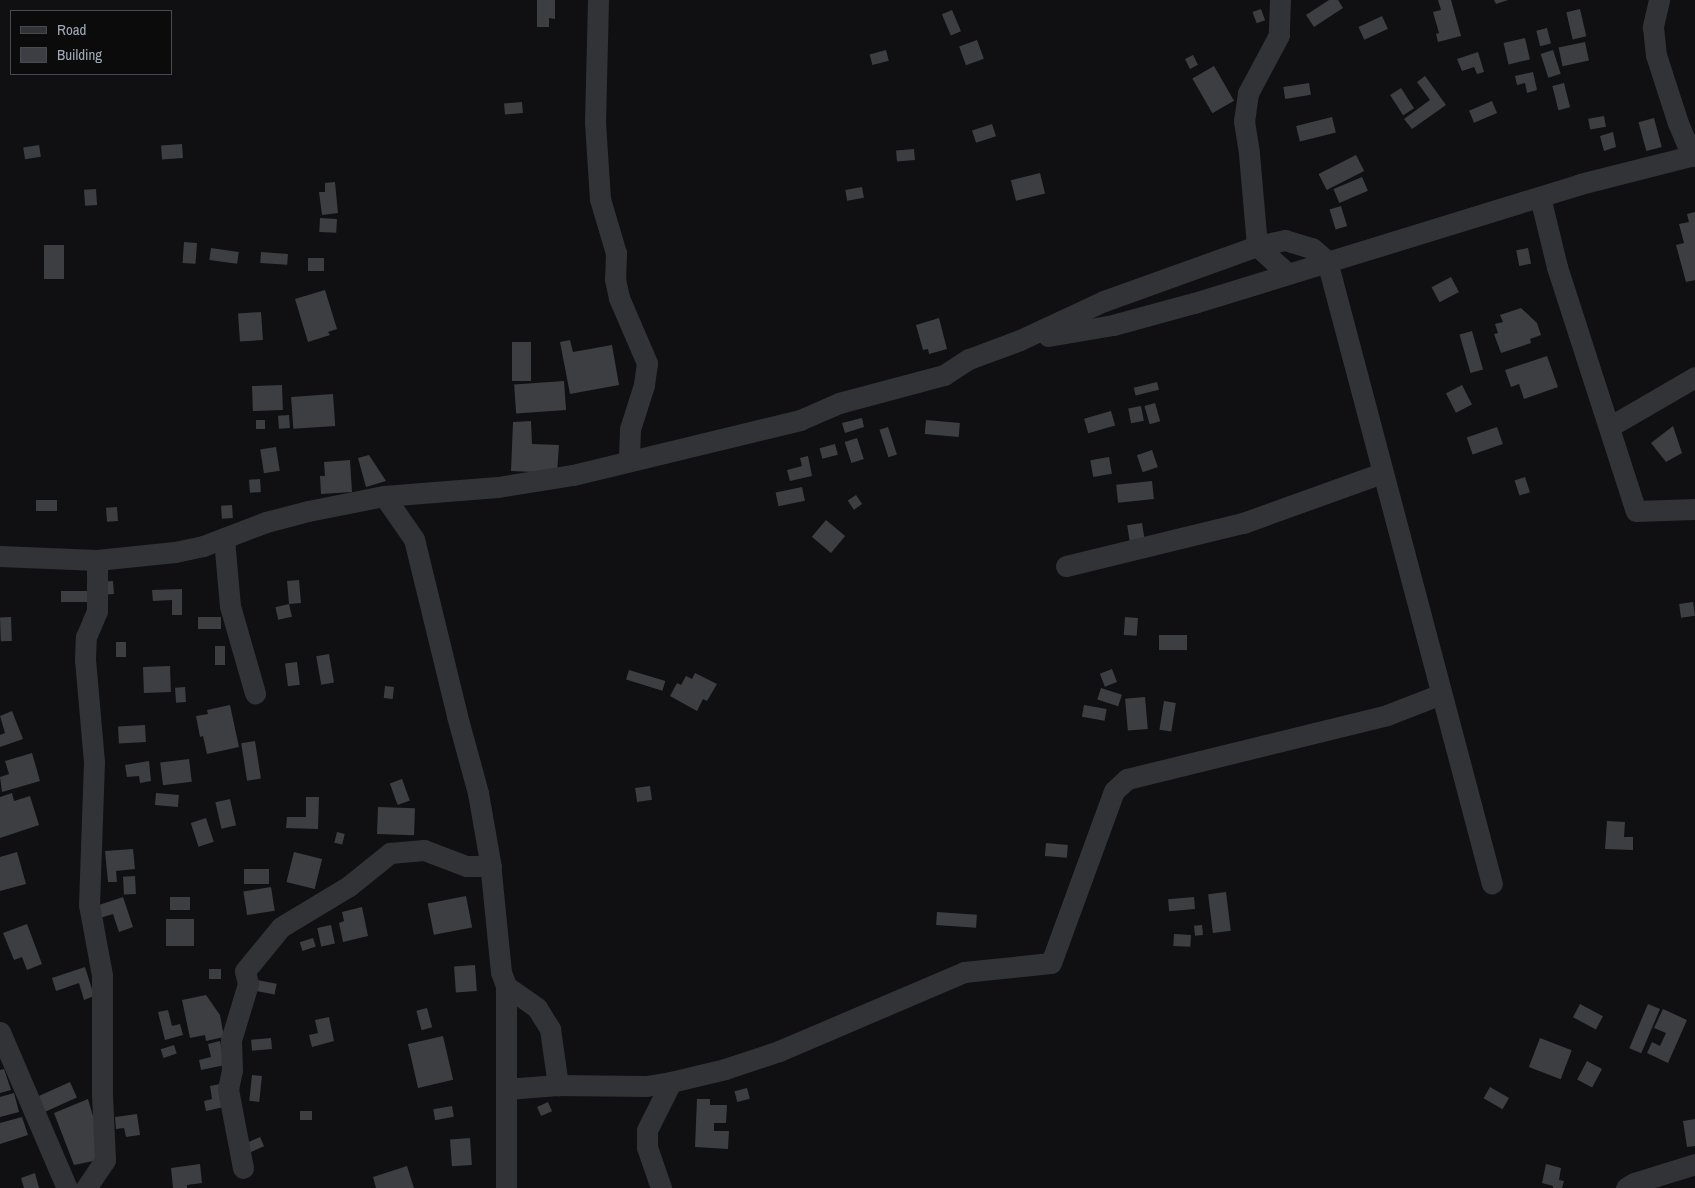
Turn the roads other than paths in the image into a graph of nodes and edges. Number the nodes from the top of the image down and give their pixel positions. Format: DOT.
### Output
graph roads {
  1 [pos="598,0"];
  2 [pos="1280,0"];
  3 [pos="1659,0"];
  4 [pos="1693,156"];
  5 [pos="1540,198"];
  6 [pos="1257,246"];
  7 [pos="1327,261"];
  8 [pos="1287,273"];
  9 [pos="1020,340"];
  10 [pos="1695,377"];
  11 [pos="1609,427"];
  12 [pos="629,460"];
  13 [pos="1382,473"];
  14 [pos="384,496"];
  15 [pos="1695,509"];
  16 [pos="224,539"];
  17 [pos="0,556"];
  18 [pos="97,560"];
  19 [pos="1066,566"];
  20 [pos="255,693"];
  21 [pos="1441,694"];
  22 [pos="491,866"];
  23 [pos="1492,884"];
  24 [pos="506,986"];
  25 [pos="0,1032"];
  26 [pos="671,1082"];
  27 [pos="558,1086"];
  28 [pos="506,1089"];
  29 [pos="1695,1164"];
  30 [pos="243,1168"];
  31 [pos="67,1188"];
  32 [pos="86,1188"];
  33 [pos="506,1188"];
  34 [pos="661,1188"];
  35 [pos="1626,1188"];
  1 -- 12 [label="street"];
  2 -- 6 [label="street"];
  3 -- 4 [label="street"];
  4 -- 5 [label="street"];
  5 -- 7 [label="street"];
  5 -- 11 [label="street"];
  6 -- 7 [label="street"];
  6 -- 8 [label="street"];
  6 -- 9 [label="street"];
  7 -- 8 [label="street"];
  7 -- 13 [label="street"];
  8 -- 9 [label="street"];
  9 -- 12 [label="street"];
  10 -- 11 [label="street"];
  11 -- 15 [label="street"];
  12 -- 14 [label="street"];
  13 -- 19 [label="street"];
  13 -- 21 [label="street"];
  14 -- 16 [label="street"];
  14 -- 22 [label="street"];
  16 -- 18 [label="street"];
  16 -- 20 [label="street"];
  17 -- 18 [label="street"];
  18 -- 32 [label="street"];
  21 -- 23 [label="street"];
  21 -- 26 [label="street"];
  22 -- 24 [label="street"];
  22 -- 30 [label="street"];
  24 -- 27 [label="street"];
  24 -- 28 [label="street"];
  25 -- 31 [label="street"];
  26 -- 27 [label="street"];
  26 -- 34 [label="street"];
  27 -- 28 [label="street"];
  28 -- 33 [label="street"];
  29 -- 35 [label="street"];
}
